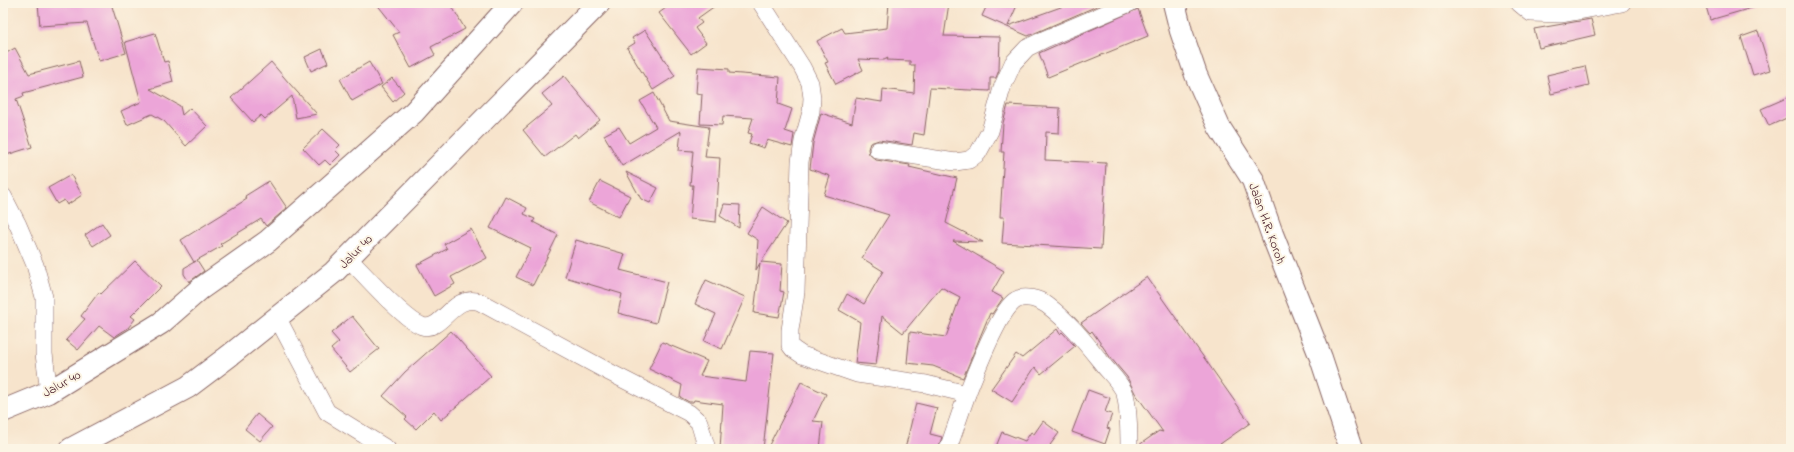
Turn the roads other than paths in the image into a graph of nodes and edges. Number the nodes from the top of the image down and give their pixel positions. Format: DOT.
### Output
graph roads {
  1 [pos="512,3"];
  2 [pos="599,3"];
  3 [pos="761,3"];
  4 [pos="1130,3"];
  5 [pos="1174,3"];
  6 [pos="1519,3"];
  7 [pos="1622,3"];
  8 [pos="878,150"];
  9 [pos="3,196"];
  10 [pos="348,258"];
  11 [pos="277,318"];
  12 [pos="48,392"];
  13 [pos="967,394"];
  14 [pos="3,411"];
  15 [pos="71,449"];
  16 [pos="387,449"];
  17 [pos="707,449"];
  18 [pos="948,449"];
  19 [pos="1129,449"];
  20 [pos="1351,449"];
  1 -- 12 [label="main road, Jalur 40"];
  2 -- 10 [label="main road, Jalur 40"];
  3 -- 13 [label="street"];
  4 -- 8 [label="street"];
  5 -- 20 [label="main road, Jalan H.R. Koroh"];
  6 -- 7 [label="street"];
  9 -- 12 [label="street"];
  10 -- 11 [label="main road, Jalur 40"];
  10 -- 17 [label="street"];
  11 -- 15 [label="main road, Jalur 40"];
  11 -- 16 [label="street"];
  12 -- 14 [label="main road, Jalur 40"];
  13 -- 18 [label="street"];
  13 -- 19 [label="street"];
}
